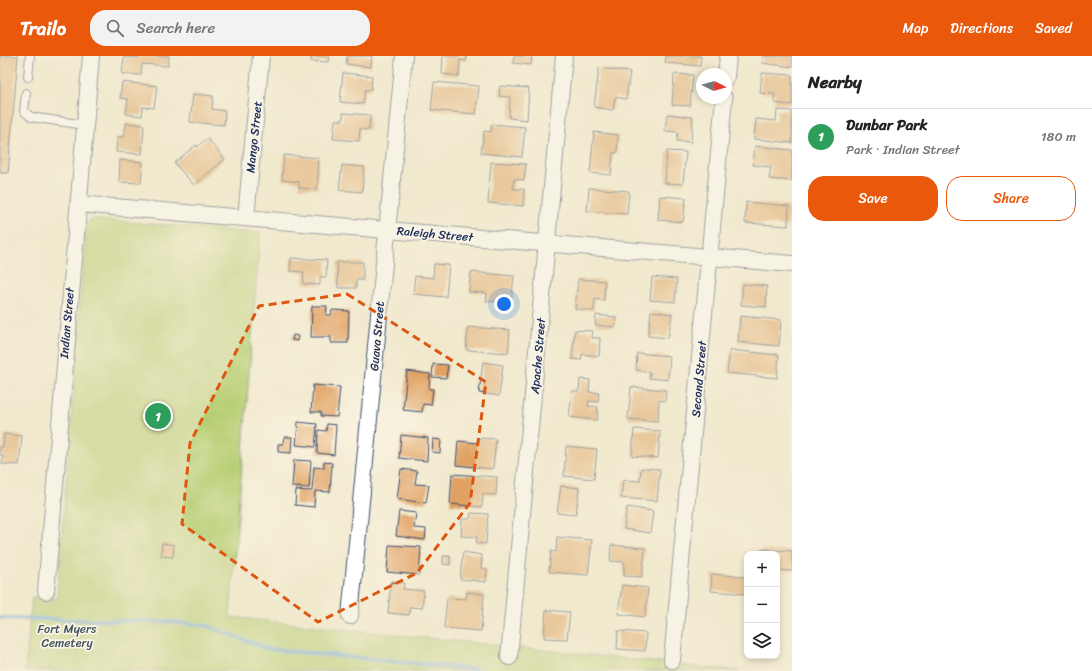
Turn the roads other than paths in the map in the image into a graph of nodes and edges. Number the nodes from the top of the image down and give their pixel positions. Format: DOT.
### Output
graph roads {
  1 [pos="30,56"];
  2 [pos="91,56"];
  3 [pos="261,56"];
  4 [pos="404,56"];
  5 [pos="564,56"];
  6 [pos="728,56"];
  7 [pos="727,68"];
  8 [pos="28,77"];
  9 [pos="26,93"];
  10 [pos="723,104"];
  11 [pos="84,125"];
  12 [pos="78,204"];
  13 [pos="246,218"];
  14 [pos="387,230"];
  15 [pos="548,242"];
  16 [pos="710,257"];
  17 [pos="792,264"];
  18 [pos="46,591"];
  19 [pos="350,616"];
  20 [pos="509,657"];
  21 [pos="672,660"];
  1 -- 8 [label="lane"];
  2 -- 11 [label="street, Indian Street"];
  3 -- 13 [label="street, Mango Street"];
  4 -- 14 [label="street, Guava Street"];
  5 -- 15 [label="street, Apache Street"];
  6 -- 7 [label="street"];
  9 -- 11 [label="lane"];
  10 -- 16 [label="street, Second Street"];
  11 -- 12 [label="street, Indian Street"];
  12 -- 13 [label="street, Raleigh Street"];
  12 -- 18 [label="street, Indian Street"];
  13 -- 14 [label="street, Raleigh Street"];
  14 -- 15 [label="street, Raleigh Street"];
  14 -- 19 [label="street, Guava Street"];
  15 -- 16 [label="street, Raleigh Street"];
  15 -- 20 [label="street, Apache Street"];
  16 -- 17 [label="street, Raleigh Street"];
  16 -- 21 [label="street, Second Street"];
}
